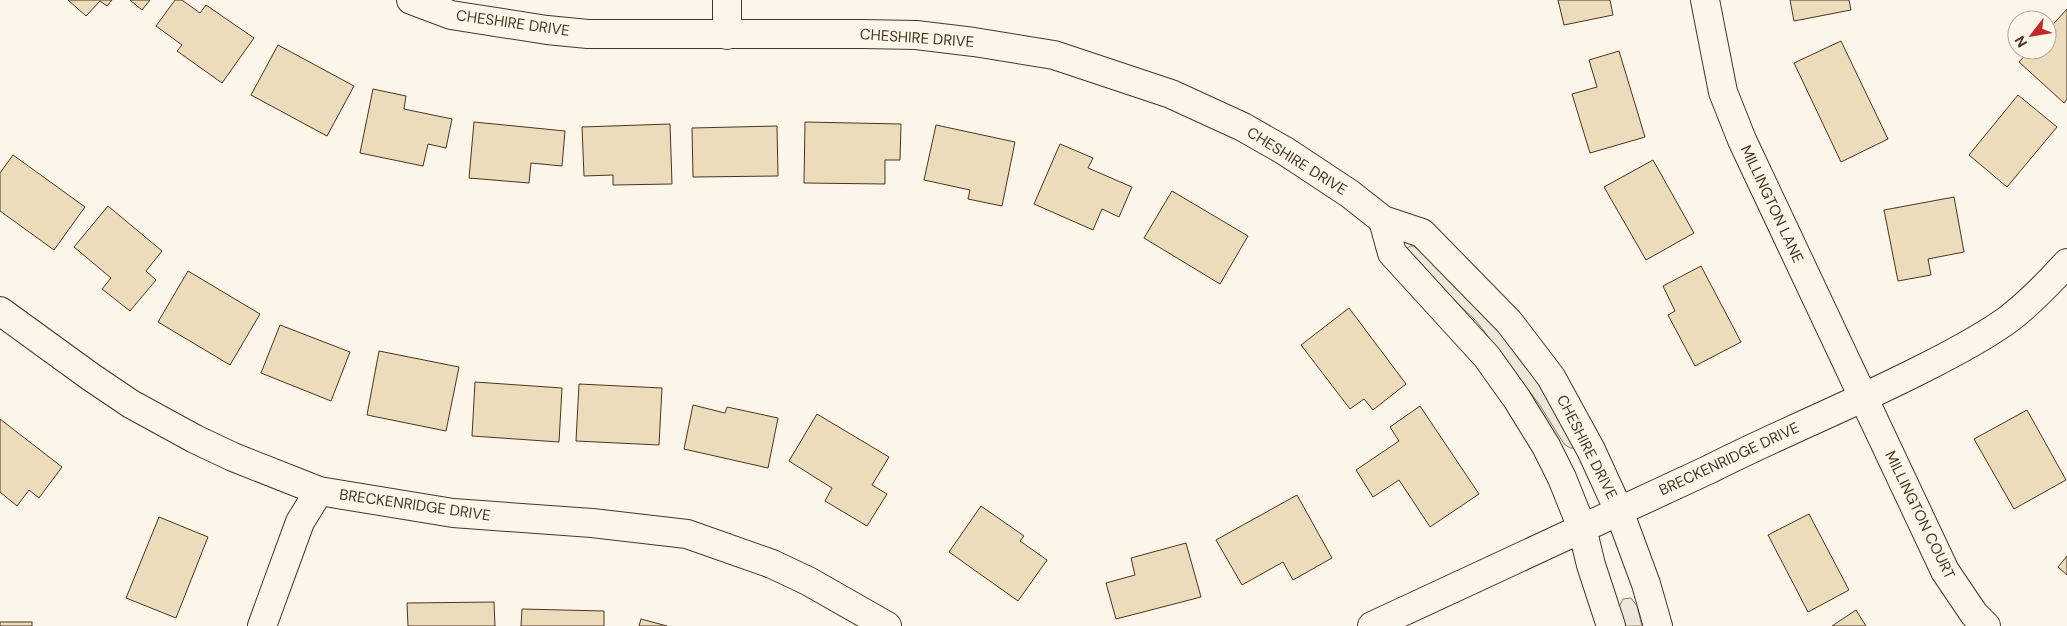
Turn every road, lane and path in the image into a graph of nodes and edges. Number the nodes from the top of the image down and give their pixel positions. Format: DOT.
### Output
graph roads {
  1 [pos="411,0"];
  2 [pos="727,0"];
  3 [pos="1706,0"];
  4 [pos="727,35"];
  5 [pos="1383,220"];
  6 [pos="2067,263"];
  7 [pos="0,311"];
  8 [pos="1863,399"];
  9 [pos="319,490"];
  10 [pos="1619,511"];
  11 [pos="1582,528"];
  12 [pos="262,626"];
  13 [pos="887,626"];
  14 [pos="1372,626"];
  15 [pos="1612,626"];
  16 [pos="1658,626"];
  17 [pos="1986,626"];
  1 -- 4 [label="street, CHESHIRE DRIVE"];
  2 -- 4 [label="street"];
  3 -- 8 [label="street, MILLINGTON LANE"];
  4 -- 5 [label="street, CHESHIRE DRIVE"];
  5 -- 10 [label="street, CHESHIRE DRIVE"];
  5 -- 11 [label="street"];
  6 -- 8 [label="street, BRECKENRIDGE DRIVE"];
  7 -- 9 [label="street, BRECKENRIDGE DRIVE"];
  8 -- 10 [label="street, BRECKENRIDGE DRIVE"];
  8 -- 17 [label="street, MILLINGTON COURT"];
  9 -- 12 [label="street"];
  9 -- 13 [label="street, BRECKENRIDGE DRIVE"];
  10 -- 11 [label="street, BRECKENRIDGE DRIVE"];
  10 -- 16 [label="street, CHESHIRE DRIVE"];
  11 -- 14 [label="street, BRECKENRIDGE DRIVE"];
  11 -- 15 [label="street"];
}
